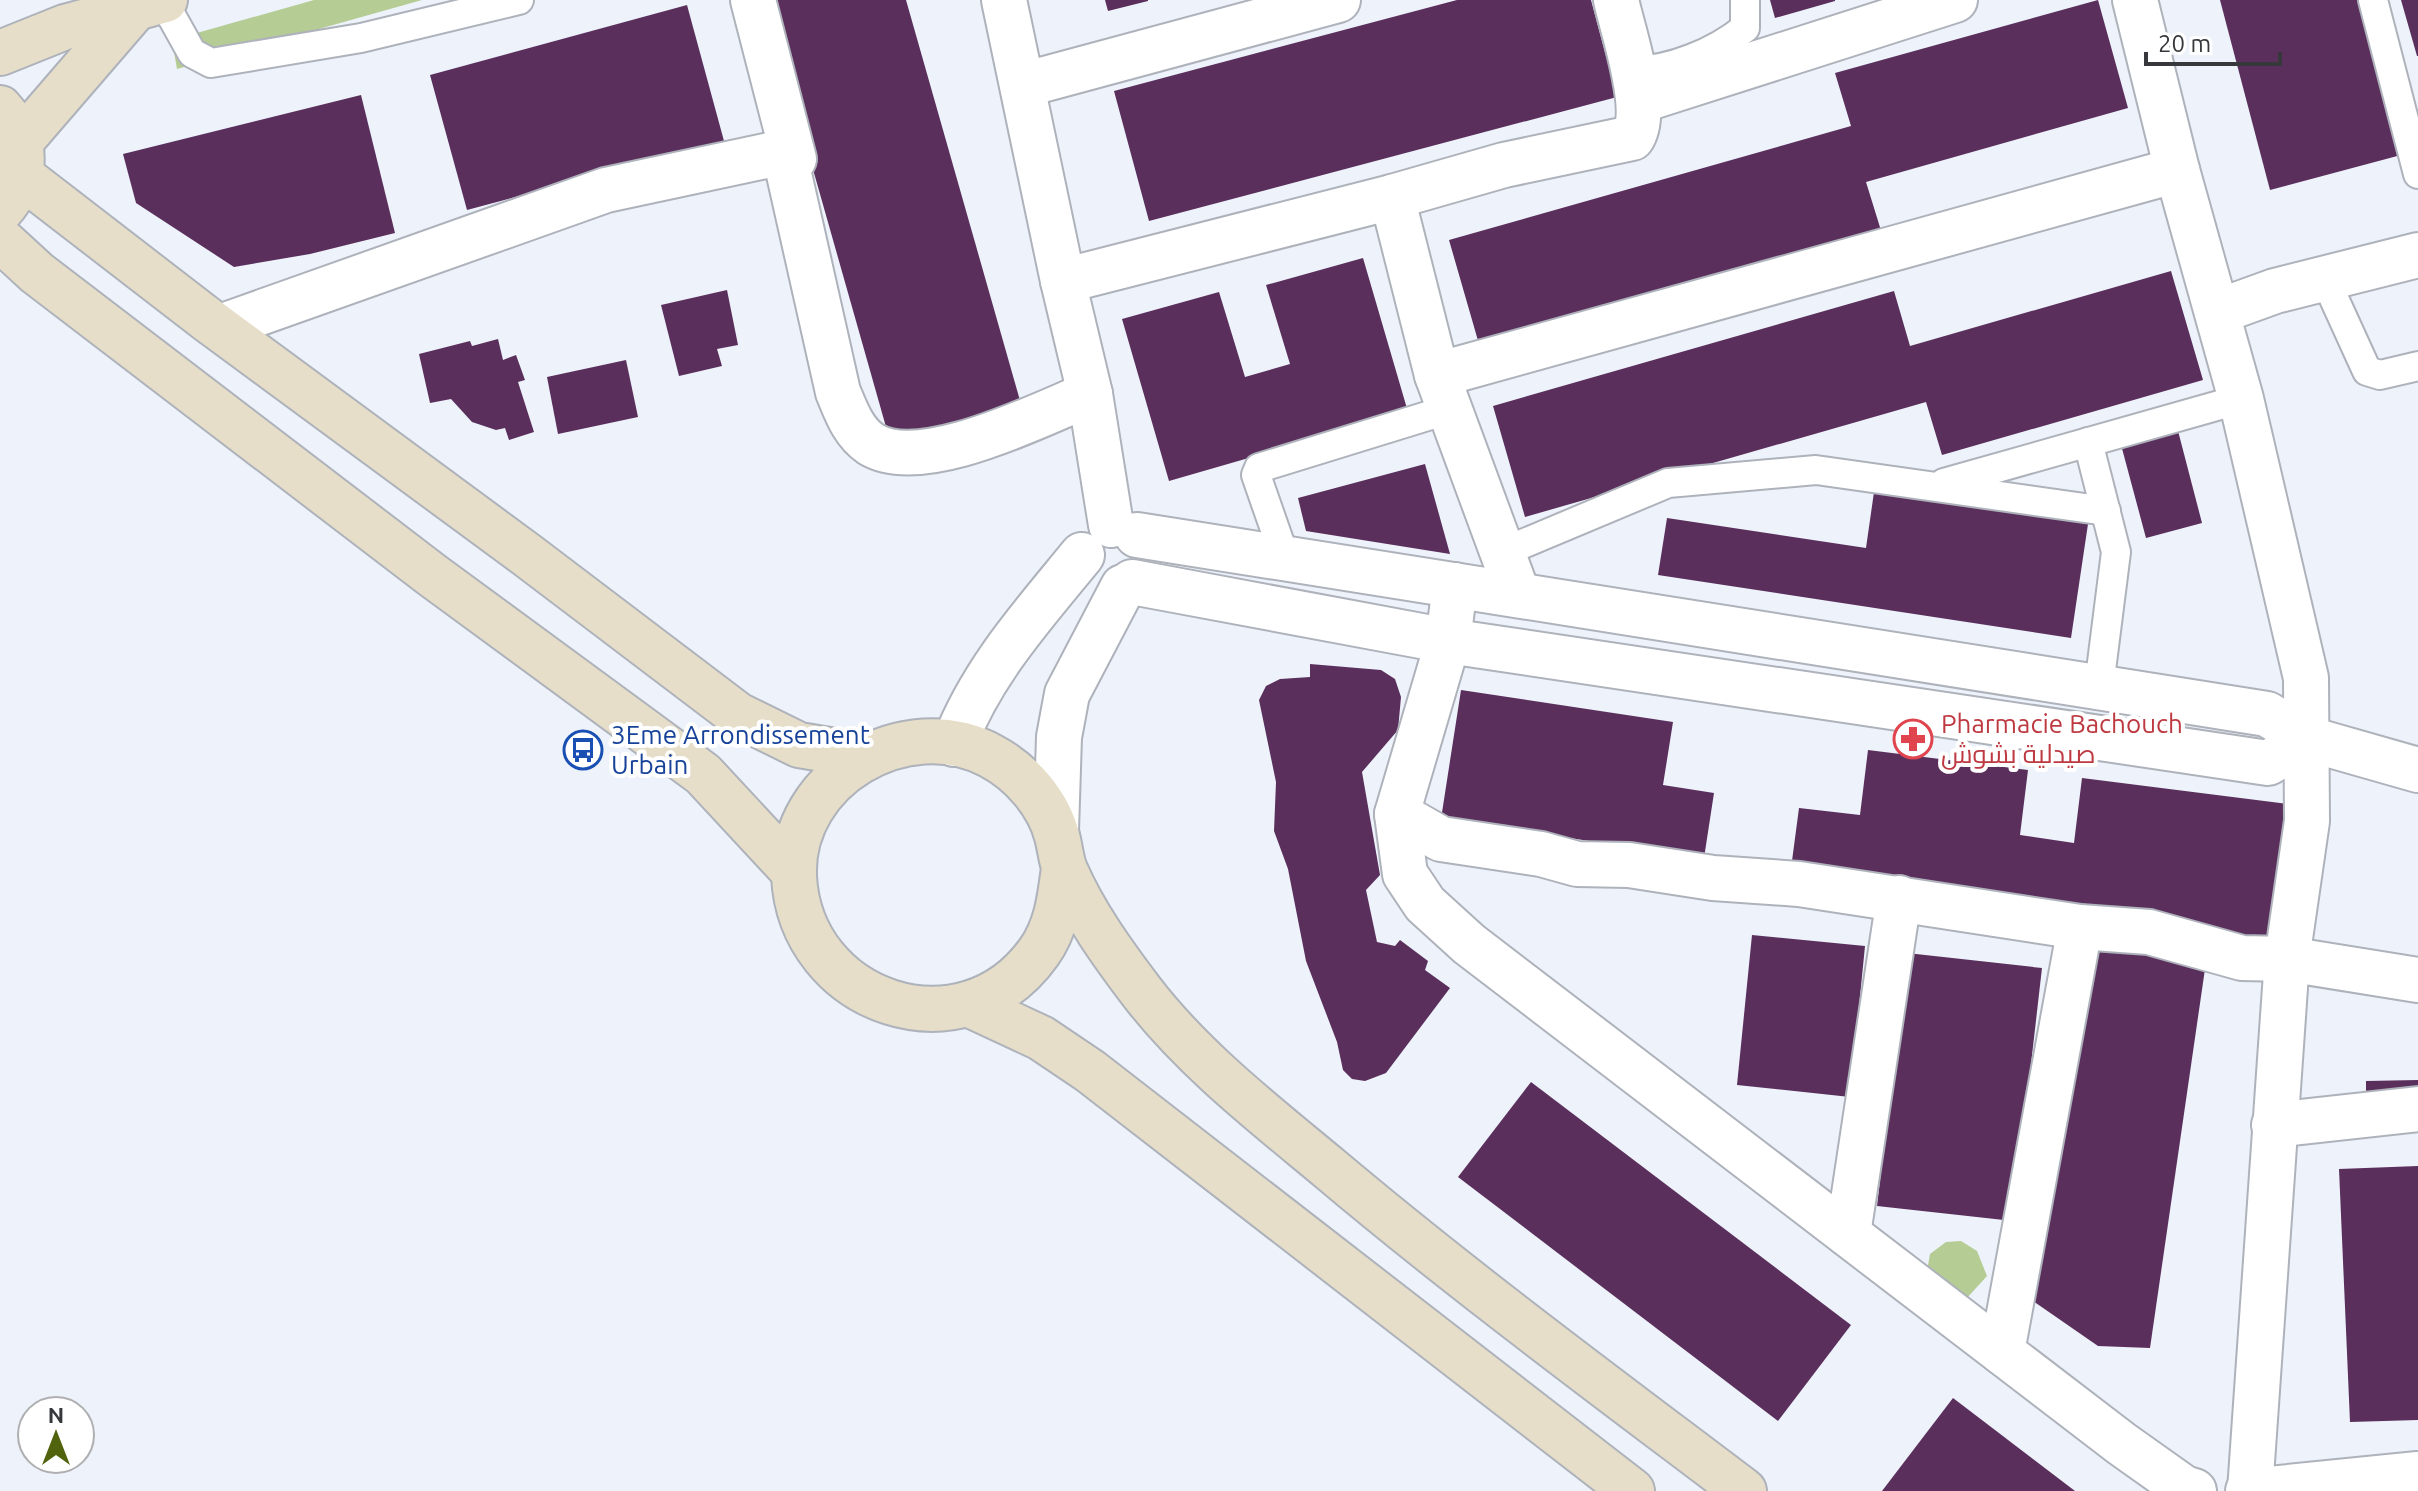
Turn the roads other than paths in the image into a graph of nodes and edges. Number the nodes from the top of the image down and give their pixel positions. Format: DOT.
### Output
graph roads {
  1 [pos="519,0"];
  2 [pos="753,0"];
  3 [pos="1004,0"];
  4 [pos="1338,0"];
  5 [pos="1616,0"];
  6 [pos="1745,0"];
  7 [pos="1955,0"];
  8 [pos="2135,0"];
  9 [pos="2373,0"];
  10 [pos="154,4"];
  11 [pos="0,53"];
  12 [pos="1023,85"];
  13 [pos="1635,86"];
  14 [pos="784,152"];
  15 [pos="10,159"];
  16 [pos="2177,170"];
  17 [pos="2418,174"];
  18 [pos="1392,197"];
  19 [pos="0,239"];
  20 [pos="2418,255"];
  21 [pos="1063,281"];
  22 [pos="2326,281"];
  23 [pos="2217,312"];
  24 [pos="220,327"];
  25 [pos="2418,366"];
  26 [pos="1444,392"];
  27 [pos="1090,394"];
  28 [pos="2241,399"];
  29 [pos="2088,442"];
  30 [pos="1932,487"];
  31 [pos="2106,511"];
  32 [pos="1110,538"];
  33 [pos="1285,558"];
  34 [pos="1509,573"];
  35 [pos="1128,584"];
  36 [pos="1455,585"];
  37 [pos="1448,641"];
  38 [pos="2099,686"];
  39 [pos="2309,739"];
  40 [pos="954,744"];
  41 [pos="865,756"];
  42 [pos="2418,770"];
  43 [pos="1397,814"];
  44 [pos="1060,849"];
  45 [pos="794,872"];
  46 [pos="1899,898"];
  47 [pos="2080,927"];
  48 [pos="2287,959"];
  49 [pos="2418,980"];
  50 [pos="968,1004"];
  51 [pos="2418,1109"];
  52 [pos="2274,1125"];
  53 [pos="1848,1234"];
  54 [pos="2002,1352"];
  55 [pos="2418,1474"];
  56 [pos="1632,1491"];
  57 [pos="1744,1491"];
  58 [pos="2194,1491"];
  59 [pos="2249,1491"];
  1 -- 10 [label="lane"];
  2 -- 14 [label="street"];
  3 -- 12 [label="street"];
  4 -- 12 [label="street"];
  5 -- 13 [label="street"];
  6 -- 13 [label="lane"];
  7 -- 13 [label="street"];
  8 -- 16 [label="street"];
  9 -- 17 [label="lane"];
  10 -- 11 [label="street"];
  10 -- 15 [label="street"];
  12 -- 21 [label="street"];
  13 -- 18 [label="street"];
  14 -- 24 [label="street"];
  14 -- 27 [label="street"];
  15 -- 24 [label="street"];
  16 -- 23 [label="street"];
  16 -- 26 [label="street"];
  18 -- 21 [label="street"];
  18 -- 26 [label="street"];
  19 -- 45 [label="street"];
  20 -- 22 [label="street"];
  21 -- 27 [label="street"];
  22 -- 23 [label="street"];
  22 -- 25 [label="lane"];
  23 -- 28 [label="street"];
  24 -- 41 [label="street"];
  26 -- 33 [label="lane"];
  26 -- 34 [label="street"];
  27 -- 32 [label="street"];
  28 -- 29 [label="lane"];
  28 -- 39 [label="street"];
  29 -- 30 [label="lane"];
  29 -- 31 [label="lane"];
  30 -- 31 [label="lane"];
  30 -- 34 [label="lane"];
  31 -- 38 [label="lane"];
  32 -- 33 [label="street"];
  32 -- 35 [label="street"];
  32 -- 35 [label="street"];
  32 -- 40 [label="street"];
  33 -- 36 [label="street"];
  34 -- 36 [label="street"];
  34 -- 38 [label="street"];
  35 -- 37 [label="street"];
  35 -- 44 [label="street"];
  36 -- 37 [label="street"];
  37 -- 39 [label="street"];
  37 -- 43 [label="street"];
  38 -- 39 [label="street"];
  39 -- 42 [label="street"];
  39 -- 48 [label="street"];
  40 -- 41 [label="street"];
  40 -- 44 [label="street"];
  41 -- 45 [label="street"];
  43 -- 46 [label="street"];
  43 -- 53 [label="street"];
  44 -- 50 [label="street"];
  44 -- 57 [label="street"];
  45 -- 50 [label="street"];
  46 -- 47 [label="street"];
  46 -- 53 [label="street"];
  47 -- 48 [label="street"];
  47 -- 54 [label="street"];
  48 -- 49 [label="street"];
  48 -- 52 [label="street"];
  50 -- 56 [label="street"];
  51 -- 52 [label="street"];
  52 -- 59 [label="street"];
  53 -- 54 [label="street"];
  54 -- 58 [label="street"];
  55 -- 59 [label="street"];
}
